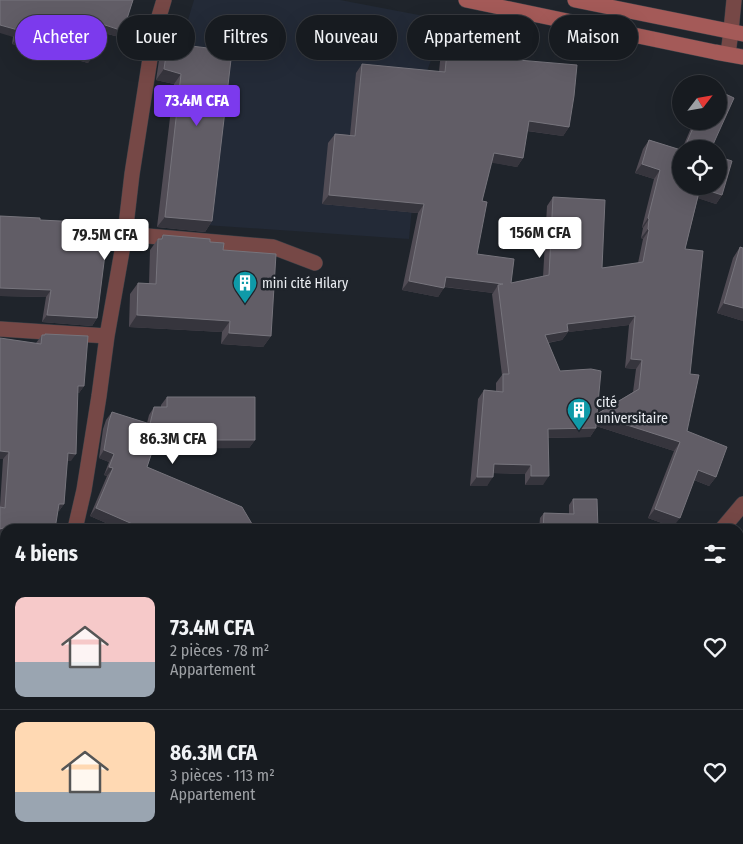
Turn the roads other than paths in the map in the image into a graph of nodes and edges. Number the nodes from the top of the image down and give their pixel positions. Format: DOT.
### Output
graph roads {
  1 [pos="164,0"];
  2 [pos="466,0"];
  3 [pos="575,0"];
  4 [pos="734,0"];
  5 [pos="737,33"];
  6 [pos="728,54"];
  7 [pos="743,57"];
  8 [pos="125,234"];
  9 [pos="315,263"];
  10 [pos="0,329"];
  11 [pos="107,336"];
  12 [pos="741,512"];
  13 [pos="76,524"];
  14 [pos="728,524"];
  1 -- 8 [label="street"];
  2 -- 6 [label="main road"];
  3 -- 5 [label="main road"];
  4 -- 5 [label="street"];
  5 -- 6 [label="street"];
  6 -- 7 [label="main road"];
  8 -- 9 [label="street"];
  8 -- 11 [label="street"];
  10 -- 11 [label="street"];
  11 -- 13 [label="street"];
  12 -- 14 [label="street"];
}
